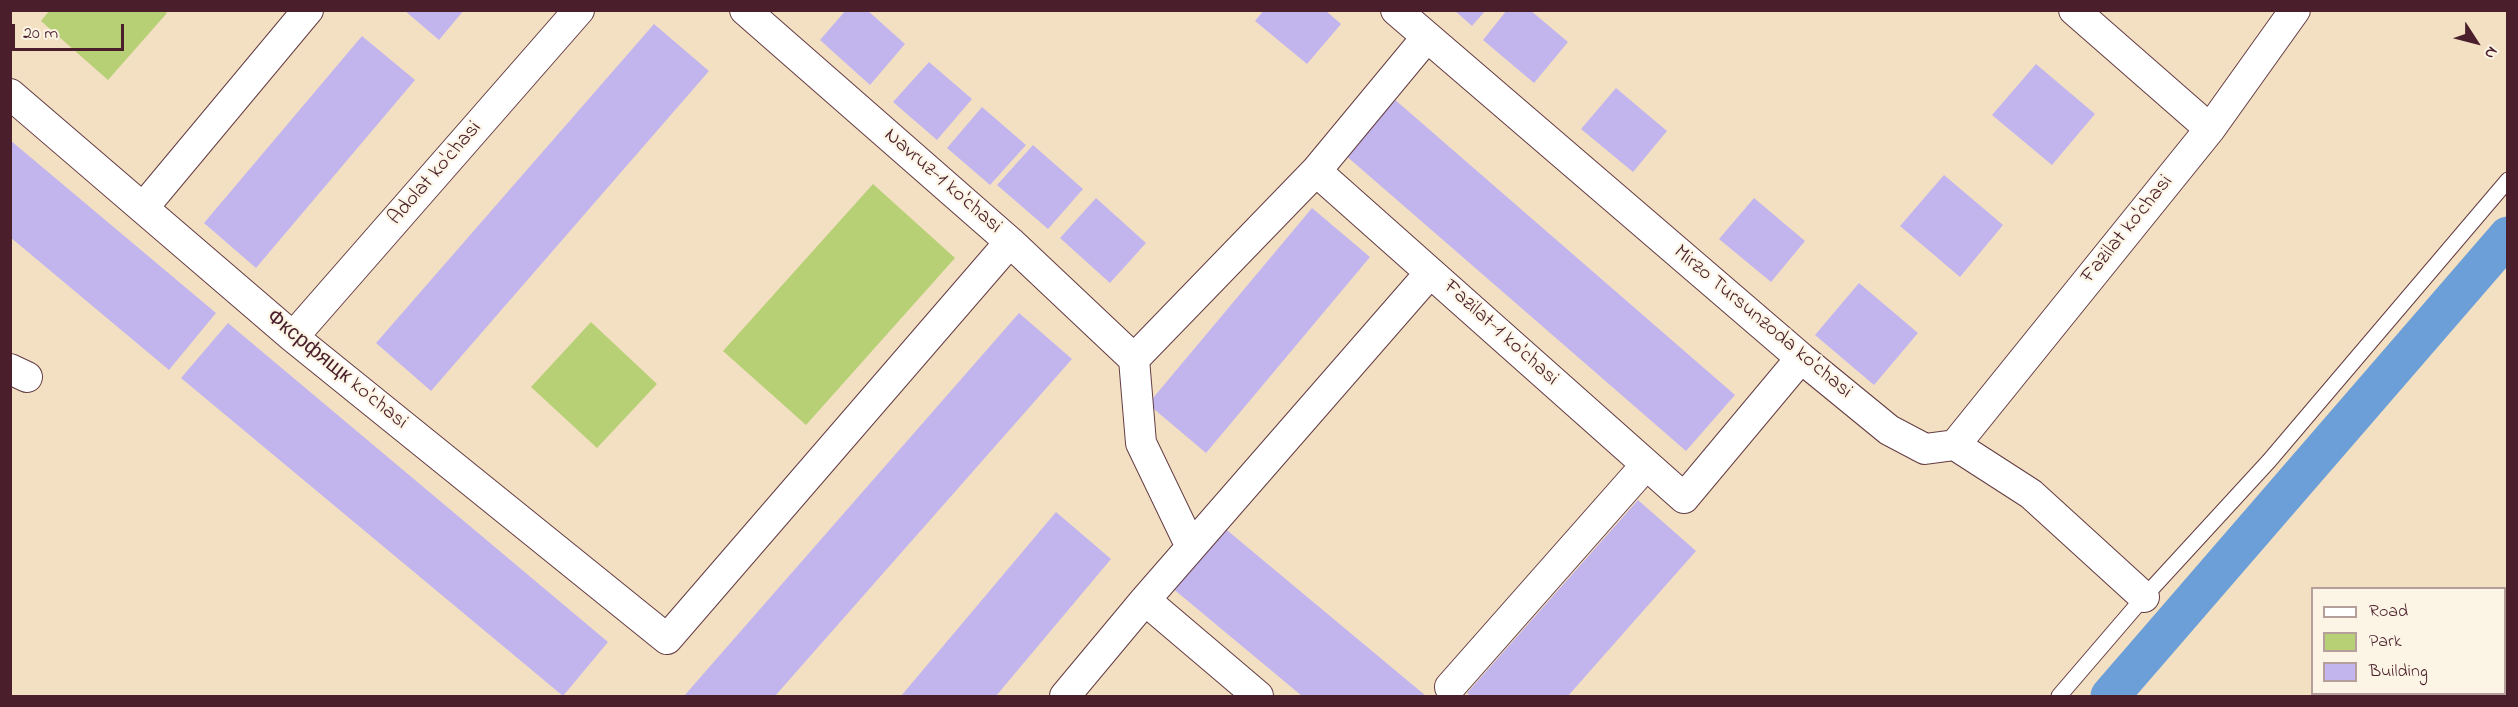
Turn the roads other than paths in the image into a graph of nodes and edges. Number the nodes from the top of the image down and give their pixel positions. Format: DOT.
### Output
graph roads {
  1 [pos="308,10"];
  2 [pos="579,10"];
  3 [pos="745,10"];
  4 [pos="1396,10"];
  5 [pos="2074,10"];
  6 [pos="2295,10"];
  7 [pos="1427,37"];
  8 [pos="10,94"];
  9 [pos="2210,129"];
  10 [pos="1316,171"];
  11 [pos="2508,180"];
  12 [pos="143,208"];
  13 [pos="1010,242"];
  14 [pos="1430,273"];
  15 [pos="293,337"];
  16 [pos="1801,358"];
  17 [pos="1134,359"];
  18 [pos="1955,445"];
  19 [pos="1646,465"];
  20 [pos="1191,547"];
  21 [pos="2144,597"];
  22 [pos="1145,600"];
  23 [pos="1450,687"];
  24 [pos="1065,696"];
  25 [pos="1258,696"];
  26 [pos="2059,696"];
  1 -- 12 [label="street"];
  2 -- 15 [label="street, Adolat ko'chasi"];
  3 -- 13 [label="street, Navruz-1 ko'chasi"];
  4 -- 7 [label="street, Mirzo Tursunzoda ko'chasi"];
  5 -- 9 [label="street"];
  6 -- 9 [label="street, Fazilat ko'chasi"];
  7 -- 10 [label="street"];
  7 -- 16 [label="street, Mirzo Tursunzoda ko'chasi"];
  8 -- 12 [label="street, Фксрфящк ko'chasi"];
  9 -- 18 [label="street, Fazilat ko'chasi"];
  10 -- 14 [label="street, Fazilat-1 ko'chasi"];
  10 -- 17 [label="street"];
  11 -- 21 [label="lane"];
  12 -- 15 [label="street, Фксрфящк ko'chasi"];
  13 -- 15 [label="street, Фксрфящк ko'chasi"];
  13 -- 17 [label="street, Navruz-1 ko'chasi"];
  14 -- 19 [label="street, Fazilat-1 ko'chasi"];
  14 -- 20 [label="street"];
  16 -- 18 [label="street, Mirzo Tursunzoda ko'chasi"];
  16 -- 19 [label="street, Fazilat-1 ko'chasi"];
  17 -- 20 [label="street"];
  18 -- 21 [label="street"];
  19 -- 23 [label="street"];
  20 -- 22 [label="street"];
  21 -- 26 [label="lane"];
  22 -- 24 [label="street"];
  22 -- 25 [label="street"];
}
